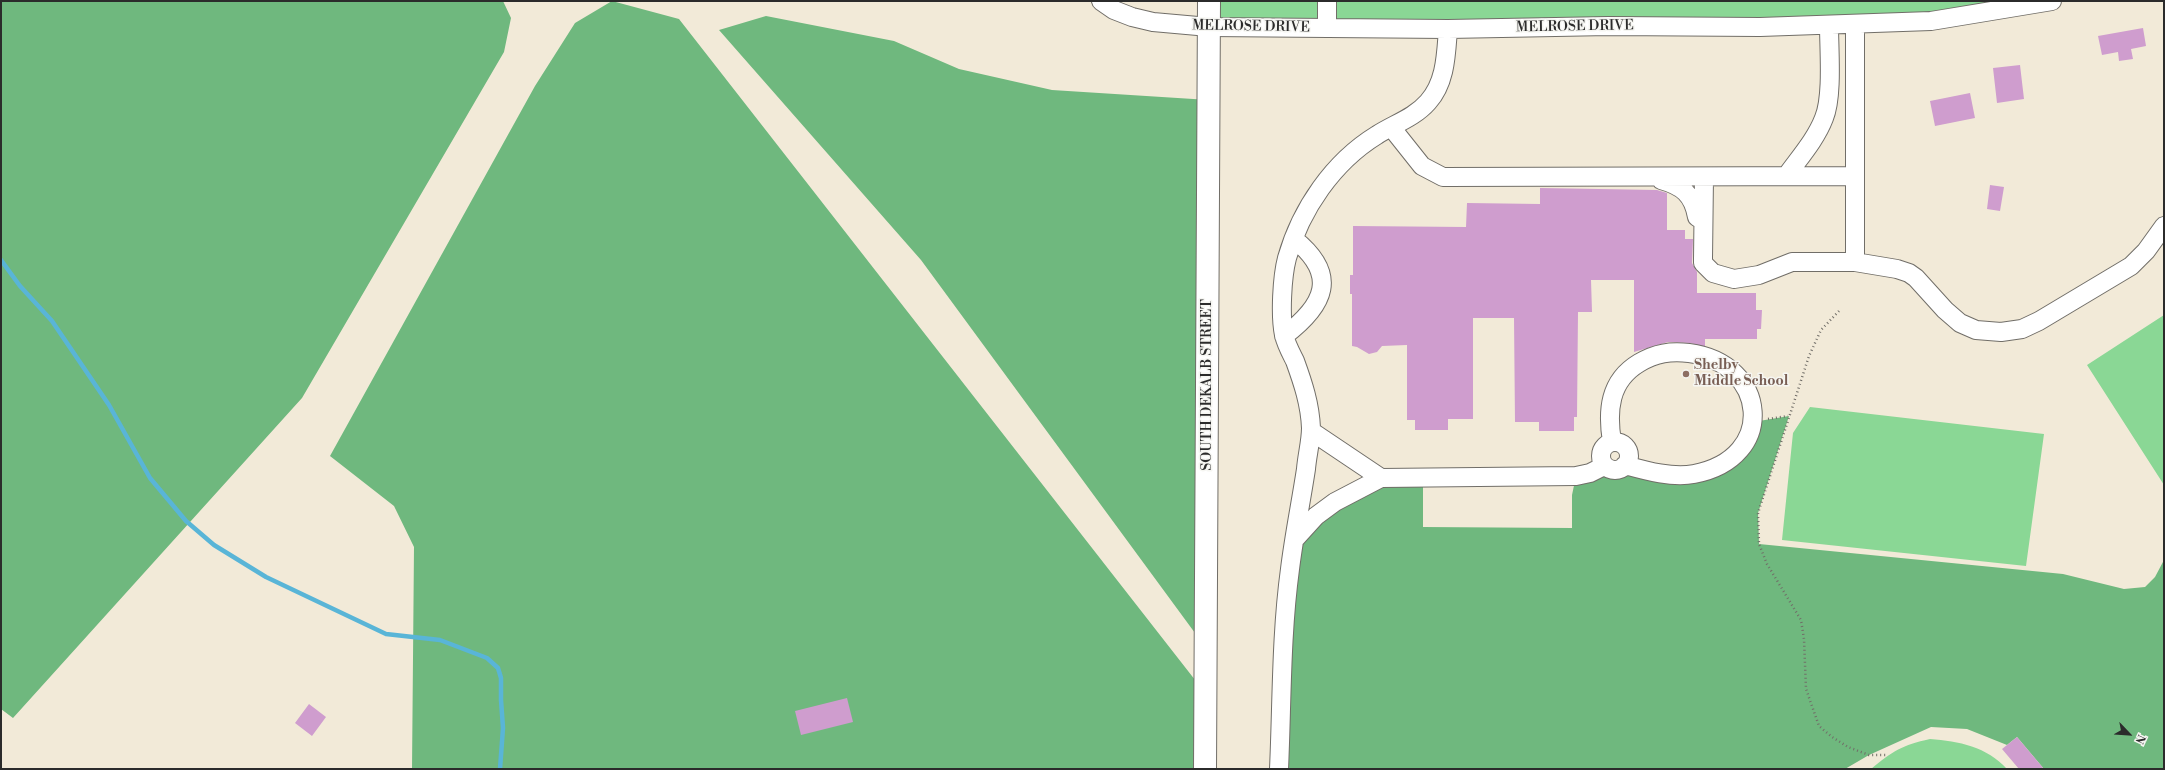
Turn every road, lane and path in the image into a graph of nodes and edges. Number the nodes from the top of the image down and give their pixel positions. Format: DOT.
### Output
graph roads {
  1 [pos="1101,1"];
  2 [pos="1210,1"];
  3 [pos="1327,1"];
  4 [pos="2052,1"];
  5 [pos="1829,25"];
  6 [pos="1855,25"];
  7 [pos="1209,27"];
  8 [pos="1327,28"];
  9 [pos="1448,29"];
  10 [pos="1391,127"];
  11 [pos="1786,175"];
  12 [pos="1854,176"];
  13 [pos="1658,177"];
  14 [pos="1704,177"];
  15 [pos="1703,220"];
  16 [pos="2164,226"];
  17 [pos="1294,239"];
  18 [pos="1855,262"];
  19 [pos="1839,312"];
  20 [pos="1284,336"];
  21 [pos="1789,416"];
  22 [pos="1753,422"];
  23 [pos="1311,431"];
  24 [pos="1612,442"];
  25 [pos="1625,465"];
  26 [pos="1604,466"];
  27 [pos="1381,478"];
  28 [pos="1296,538"];
  29 [pos="1888,755"];
  30 [pos="1205,769"];
  31 [pos="1279,769"];
  1 -- 7 [label="street, MELROSE DRIVE"];
  2 -- 7 [label="main road, SOUTH DEKALB STREET"];
  3 -- 8 [label="street"];
  4 -- 6 [label="street, MELROSE DRIVE"];
  5 -- 6 [label="street, MELROSE DRIVE"];
  5 -- 9 [label="street, MELROSE DRIVE"];
  5 -- 11 [label="street"];
  6 -- 12 [label="street"];
  7 -- 8 [label="street, MELROSE DRIVE"];
  7 -- 30 [label="main road, SOUTH DEKALB STREET"];
  8 -- 9 [label="street, MELROSE DRIVE"];
  9 -- 10 [label="street"];
  10 -- 13 [label="street"];
  10 -- 17 [label="street"];
  11 -- 12 [label="street"];
  11 -- 14 [label="street"];
  12 -- 18 [label="street"];
  13 -- 14 [label="street"];
  13 -- 15 [label="street"];
  14 -- 15 [label="street"];
  15 -- 18 [label="street"];
  16 -- 18 [label="street"];
  17 -- 20 [label="street"];
  17 -- 20 [label="street"];
  19 -- 21 [label="path"];
  20 -- 23 [label="street"];
  21 -- 22 [label="path"];
  21 -- 29 [label="path"];
  22 -- 24 [label="street"];
  22 -- 25 [label="street"];
  23 -- 27 [label="street"];
  23 -- 28 [label="street"];
  24 -- 25 [label="street"];
  24 -- 26 [label="street"];
  25 -- 26 [label="street"];
  26 -- 27 [label="street"];
  27 -- 28 [label="street"];
  28 -- 31 [label="street"];
}
